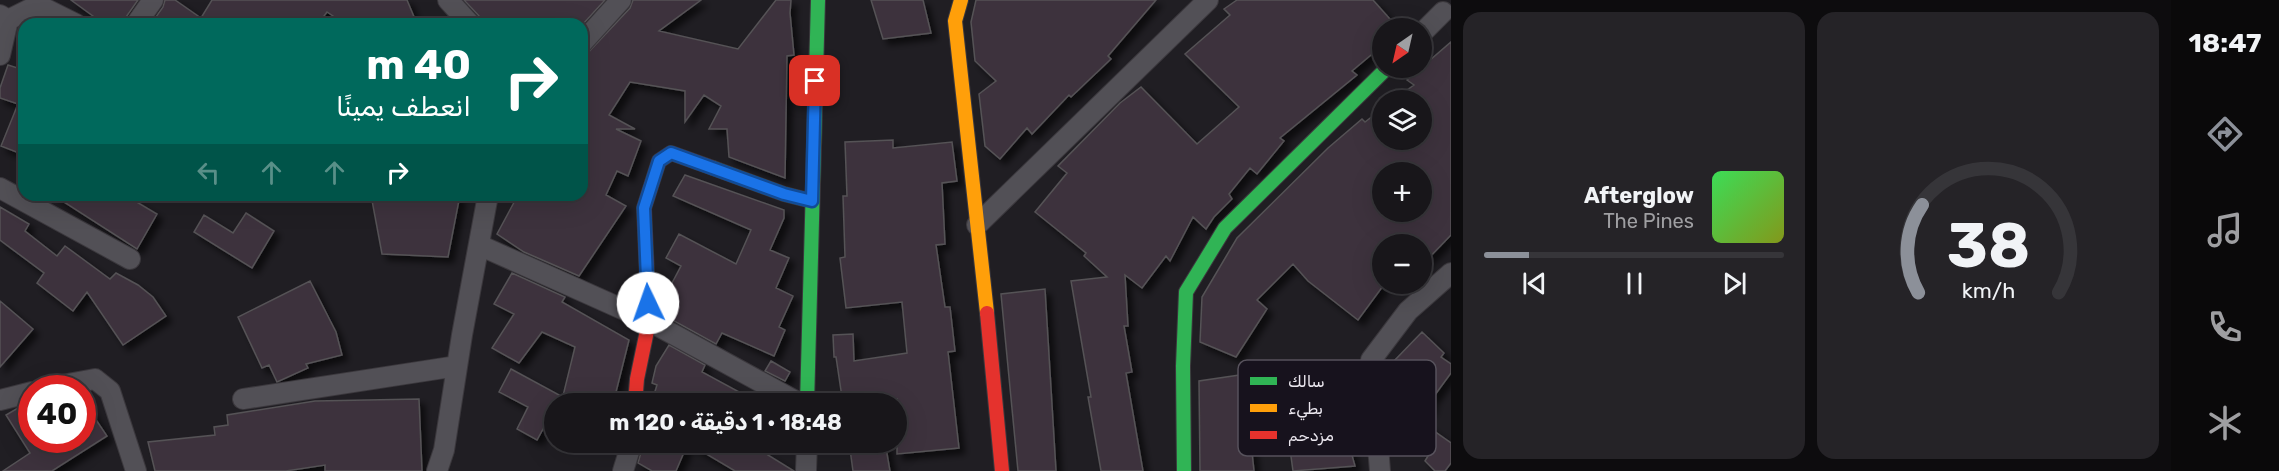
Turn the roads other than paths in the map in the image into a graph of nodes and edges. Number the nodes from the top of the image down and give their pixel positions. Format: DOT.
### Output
graph roads {
  1 [pos="153,0"];
  2 [pos="448,0"];
  3 [pos="621,0"];
  4 [pos="818,0"];
  5 [pos="961,0"];
  6 [pos="1208,0"];
  7 [pos="4,17"];
  8 [pos="63,18"];
  9 [pos="140,18"];
  10 [pos="464,18"];
  11 [pos="588,36"];
  12 [pos="0,55"];
  13 [pos="1377,78"];
  14 [pos="0,188"];
  15 [pos="18,198"];
  16 [pos="24,201"];
  17 [pos="487,201"];
  18 [pos="812,201"];
  19 [pos="978,225"];
  20 [pos="479,245"];
  21 [pos="130,259"];
  22 [pos="1451,273"];
  23 [pos="649,321"];
  24 [pos="1371,360"];
  25 [pos="457,366"];
  26 [pos="96,380"];
  27 [pos="636,393"];
  28 [pos="781,393"];
  29 [pos="807,393"];
  30 [pos="18,396"];
  31 [pos="243,399"];
  32 [pos="0,400"];
  33 [pos="629,453"];
  34 [pos="807,453"];
  35 [pos="1379,456"];
  36 [pos="136,471"];
  37 [pos="437,471"];
  38 [pos="623,471"];
  39 [pos="806,471"];
  40 [pos="1002,471"];
  41 [pos="1184,471"];
  42 [pos="1380,471"];
  1 -- 9 [label="street"];
  2 -- 10 [label="street"];
  3 -- 11 [label="street"];
  4 -- 18 [label="street"];
  5 -- 19 [label="street"];
  6 -- 19 [label="street"];
  7 -- 8 [label="street"];
  7 -- 12 [label="street"];
  13 -- 41 [label="street"];
  14 -- 15 [label="street"];
  16 -- 21 [label="street"];
  17 -- 20 [label="street"];
  18 -- 23 [label="street"];
  18 -- 29 [label="street"];
  19 -- 40 [label="street"];
  20 -- 23 [label="street"];
  20 -- 25 [label="street"];
  22 -- 24 [label="street"];
  23 -- 27 [label="street"];
  23 -- 28 [label="street"];
  25 -- 31 [label="street"];
  25 -- 37 [label="street"];
  26 -- 36 [label="street"];
  30 -- 32 [label="street"];
  33 -- 38 [label="street"];
  34 -- 39 [label="street"];
  35 -- 42 [label="street"];
}
